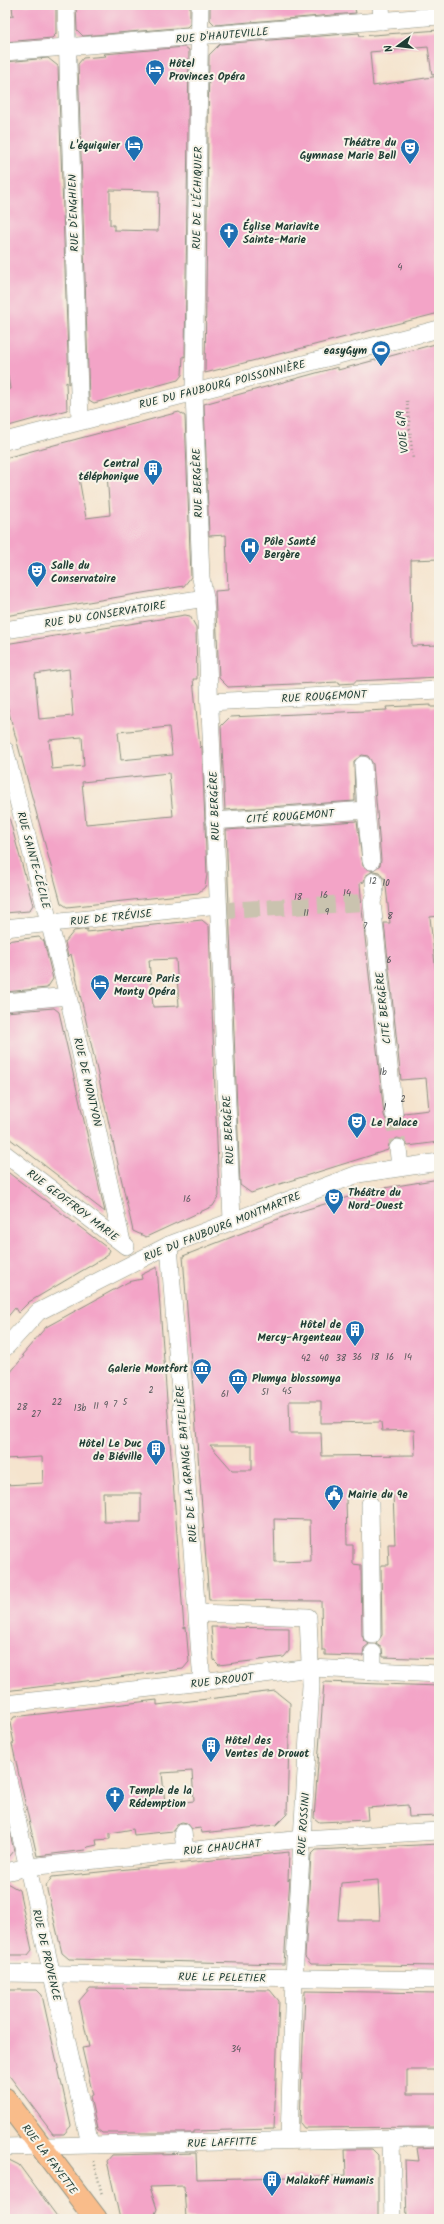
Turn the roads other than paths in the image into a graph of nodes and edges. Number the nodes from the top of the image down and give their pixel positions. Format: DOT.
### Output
graph roads {
  1 [pos="66,5"];
  2 [pos="200,5"];
  3 [pos="381,13"];
  4 [pos="439,16"];
  5 [pos="199,37"];
  6 [pos="67,48"];
  7 [pos="5,52"];
  8 [pos="439,329"];
  9 [pos="194,392"];
  10 [pos="80,421"];
  11 [pos="5,441"];
  12 [pos="205,598"];
  13 [pos="5,630"];
  14 [pos="439,690"];
  15 [pos="210,702"];
  16 [pos="5,750"];
  17 [pos="363,765"];
  18 [pos="366,810"];
  19 [pos="214,821"];
  20 [pos="371,861"];
  21 [pos="374,881"];
  22 [pos="218,905"];
  23 [pos="51,923"];
  24 [pos="5,928"];
  25 [pos="68,996"];
  26 [pos="5,1002"];
  27 [pos="394,1114"];
  28 [pos="398,1148"];
  29 [pos="8,1158"];
  30 [pos="439,1162"];
  31 [pos="400,1167"];
  32 [pos="232,1220"];
  33 [pos="122,1242"];
  34 [pos="169,1245"];
  35 [pos="139,1259"];
  36 [pos="5,1348"];
  37 [pos="370,1504"];
  38 [pos="198,1613"];
  39 [pos="372,1636"];
  40 [pos="373,1653"];
  41 [pos="311,1668"];
  42 [pos="373,1671"];
  43 [pos="439,1674"];
  44 [pos="202,1682"];
  45 [pos="5,1704"];
  46 [pos="5,1766"];
  47 [pos="439,1831"];
  48 [pos="184,1832"];
  49 [pos="303,1839"];
  50 [pos="185,1851"];
  51 [pos="28,1867"];
  52 [pos="5,1872"];
  53 [pos="5,1973"];
  54 [pos="52,1975"];
  55 [pos="294,1977"];
  56 [pos="439,1980"];
  57 [pos="5,2099"];
  58 [pos="439,2137"];
  59 [pos="391,2138"];
  60 [pos="288,2140"];
  61 [pos="40,2146"];
  62 [pos="5,2147"];
  63 [pos="91,2149"];
  64 [pos="96,2219"];
  65 [pos="393,2219"];
  1 -- 6 [label="street, RUE D'ENGHIEN"];
  2 -- 5 [label="street, RUE DE L'ÉCHIQUIER"];
  3 -- 4 [label="street, RUE D'HAUTEVILLE"];
  3 -- 5 [label="street, RUE D'HAUTEVILLE"];
  5 -- 6 [label="street, RUE D'HAUTEVILLE"];
  5 -- 9 [label="street, RUE DE L'ÉCHIQUIER"];
  6 -- 7 [label="street, RUE D'HAUTEVILLE"];
  6 -- 10 [label="street, RUE D'ENGHIEN"];
  8 -- 9 [label="street, RUE DU FAUBOURG POISSONNIÈRE"];
  9 -- 10 [label="street, RUE DU FAUBOURG POISSONNIÈRE"];
  9 -- 12 [label="street, RUE BERGÈRE"];
  10 -- 11 [label="street, RUE DU FAUBOURG POISSONNIÈRE"];
  12 -- 13 [label="street, RUE DU CONSERVATOIRE"];
  12 -- 15 [label="street, RUE BERGÈRE"];
  14 -- 15 [label="street, RUE ROUGEMONT"];
  15 -- 19 [label="street, RUE BERGÈRE"];
  16 -- 23 [label="street, RUE SAINTE-CÉCILE"];
  17 -- 18 [label="street"];
  18 -- 19 [label="street, CITÉ ROUGEMONT"];
  18 -- 20 [label="street"];
  19 -- 22 [label="street, RUE BERGÈRE"];
  21 -- 27 [label="street, CITÉ BERGÈRE"];
  22 -- 23 [label="street, RUE DE TRÉVISE"];
  22 -- 32 [label="street, RUE BERGÈRE"];
  23 -- 24 [label="street, RUE DE TRÉVISE"];
  23 -- 25 [label="street, RUE DE MONTYON"];
  25 -- 26 [label="street"];
  25 -- 33 [label="street, RUE DE MONTYON"];
  28 -- 31 [label="street"];
  29 -- 33 [label="street, RUE GEOFFROY MARIE"];
  30 -- 31 [label="street, RUE DU FAUBOURG MONTMARTRE"];
  31 -- 32 [label="street, RUE DU FAUBOURG MONTMARTRE"];
  32 -- 34 [label="street, RUE DU FAUBOURG MONTMARTRE"];
  33 -- 35 [label="street, RUE GEOFFROY MARIE"];
  34 -- 35 [label="street, RUE DU FAUBOURG MONTMARTRE"];
  34 -- 38 [label="street, RUE DE LA GRANGE BATELIÈRE"];
  35 -- 36 [label="street, RUE DU FAUBOURG MONTMARTRE"];
  37 -- 39 [label="street"];
  38 -- 41 [label="street, RUE ROSSINI"];
  38 -- 44 [label="street, RUE DE LA GRANGE BATELIÈRE"];
  40 -- 42 [label="street"];
  41 -- 42 [label="street, RUE DROUOT"];
  41 -- 44 [label="street, RUE DROUOT"];
  41 -- 49 [label="street, RUE ROSSINI"];
  42 -- 43 [label="street, RUE DROUOT"];
  44 -- 45 [label="street, RUE DROUOT"];
  46 -- 51 [label="street, RUE DE PROVENCE"];
  47 -- 49 [label="street, RUE CHAUCHAT"];
  48 -- 50 [label="street"];
  49 -- 50 [label="street, RUE CHAUCHAT"];
  49 -- 55 [label="street, RUE ROSSINI"];
  50 -- 51 [label="street, RUE CHAUCHAT"];
  51 -- 52 [label="street, RUE CHAUCHAT"];
  51 -- 54 [label="street, RUE DE PROVENCE"];
  53 -- 54 [label="street, RUE LE PELETIER"];
  54 -- 55 [label="street, RUE LE PELETIER"];
  54 -- 63 [label="street, RUE DE PROVENCE"];
  55 -- 56 [label="street, RUE LE PELETIER"];
  55 -- 60 [label="street, RUE ROSSINI"];
  57 -- 61 [label="main road, RUE LA FAYETTE"];
  58 -- 59 [label="street, RUE LAFFITTE"];
  59 -- 60 [label="street, RUE LAFFITTE"];
  59 -- 65 [label="street"];
  60 -- 63 [label="street, RUE LAFFITTE"];
  61 -- 62 [label="street, RUE LAFFITTE"];
  61 -- 63 [label="street, RUE LAFFITTE"];
  61 -- 64 [label="main road, RUE LA FAYETTE"];
}
